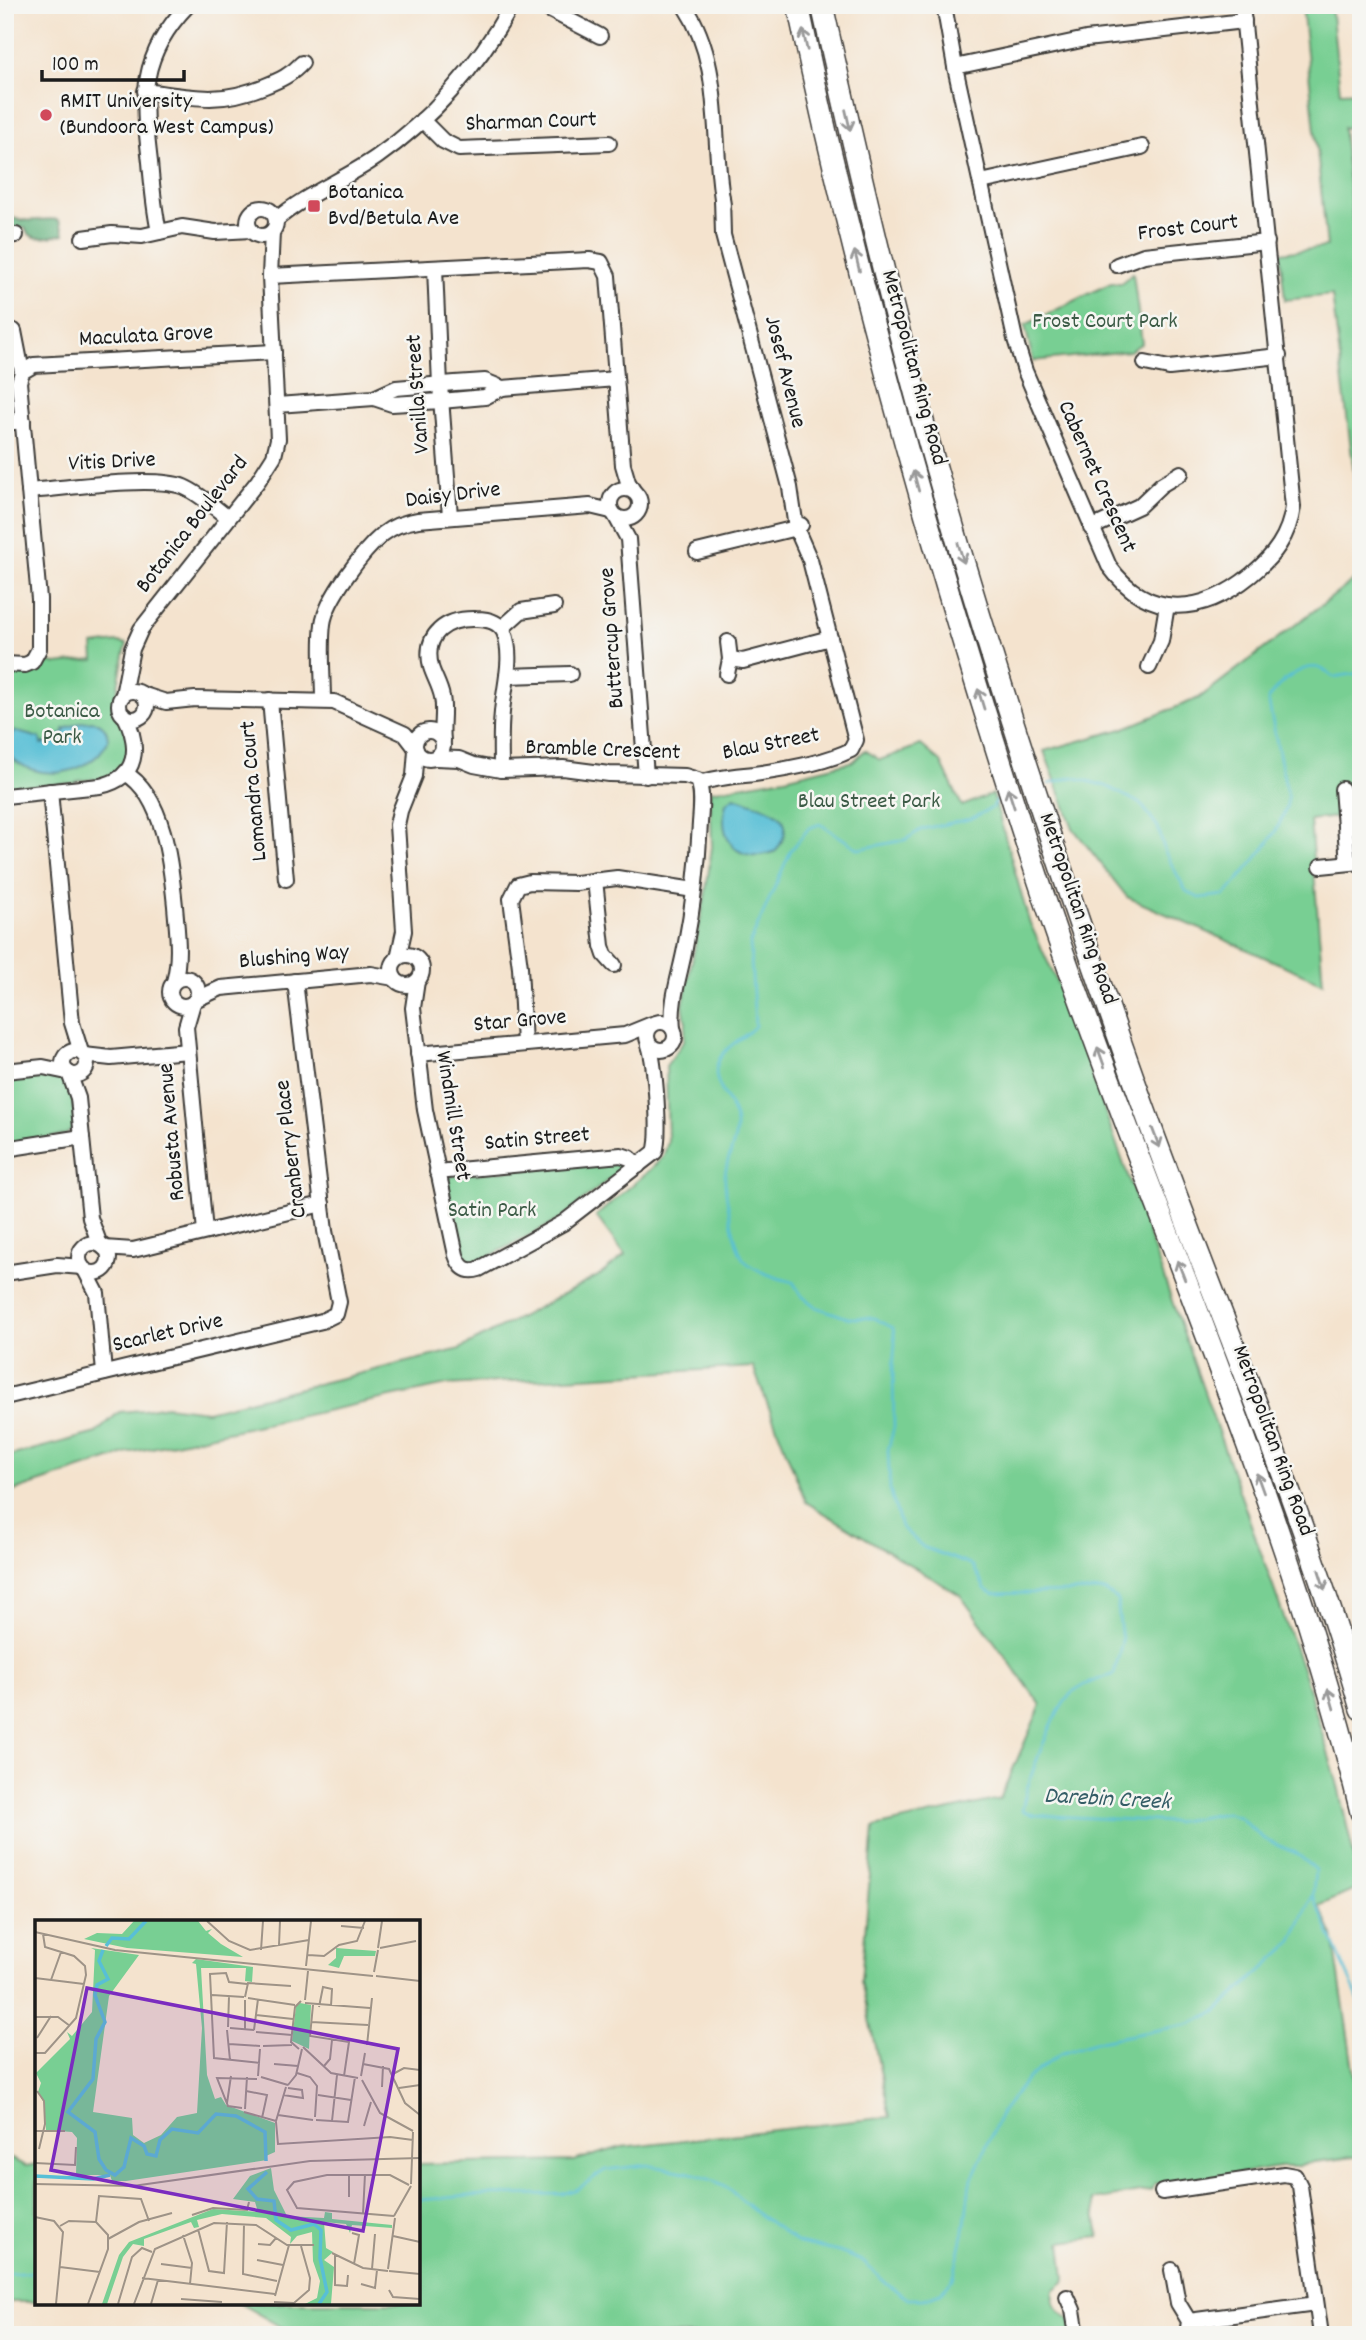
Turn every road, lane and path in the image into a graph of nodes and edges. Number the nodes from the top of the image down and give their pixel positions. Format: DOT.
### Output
graph roads {
  1 [pos="188,5"];
  2 [pos="512,5"];
  3 [pos="540,5"];
  4 [pos="684,5"];
  5 [pos="798,5"];
  6 [pos="822,5"];
  7 [pos="944,5"];
  8 [pos="1242,5"];
  9 [pos="1244,21"];
  10 [pos="600,36"];
  11 [pos="302,63"];
  12 [pos="955,66"];
  13 [pos="145,91"];
  14 [pos="422,120"];
  15 [pos="609,144"];
  16 [pos="1142,147"];
  17 [pos="981,182"];
  18 [pos="304,199"];
  19 [pos="262,228"];
  20 [pos="159,232"];
  21 [pos="83,238"];
  22 [pos="1266,242"];
  23 [pos="1117,265"];
  24 [pos="435,268"];
  25 [pos="270,276"];
  26 [pos="14,331"];
  27 [pos="274,352"];
  28 [pos="1279,356"];
  29 [pos="1145,363"];
  30 [pos="22,372"];
  31 [pos="616,379"];
  32 [pos="440,385"];
  33 [pos="502,388"];
  34 [pos="374,398"];
  35 [pos="442,401"];
  36 [pos="277,405"];
  37 [pos="23,421"];
  38 [pos="5,423"];
  39 [pos="623,465"];
  40 [pos="1181,473"];
  41 [pos="29,491"];
  42 [pos="634,492"];
  43 [pos="613,505"];
  44 [pos="636,514"];
  45 [pos="450,516"];
  46 [pos="228,518"];
  47 [pos="797,526"];
  48 [pos="1091,528"];
  49 [pos="628,539"];
  50 [pos="696,552"];
  51 [pos="1167,605"];
  52 [pos="554,606"];
  53 [pos="502,628"];
  54 [pos="830,638"];
  55 [pos="728,642"];
  56 [pos="730,659"];
  57 [pos="5,664"];
  58 [pos="1149,667"];
  59 [pos="128,673"];
  60 [pos="570,674"];
  61 [pos="727,674"];
  62 [pos="507,676"];
  63 [pos="139,693"];
  64 [pos="123,695"];
  65 [pos="270,700"];
  66 [pos="323,701"];
  67 [pos="166,702"];
  68 [pos="442,714"];
  69 [pos="136,716"];
  70 [pos="425,731"];
  71 [pos="405,734"];
  72 [pos="443,742"];
  73 [pos="415,749"];
  74 [pos="851,750"];
  75 [pos="434,759"];
  76 [pos="459,759"];
  77 [pos="501,771"];
  78 [pos="125,773"];
  79 [pos="414,776"];
  80 [pos="646,776"];
  81 [pos="699,783"];
  82 [pos="1342,789"];
  83 [pos="50,791"];
  84 [pos="5,796"];
  85 [pos="1354,863"];
  86 [pos="1321,866"];
  87 [pos="286,879"];
  88 [pos="596,880"];
  89 [pos="694,890"];
  90 [pos="404,931"];
  91 [pos="179,954"];
  92 [pos="414,957"];
  93 [pos="397,959"];
  94 [pos="614,965"];
  95 [pos="371,974"];
  96 [pos="191,979"];
  97 [pos="396,980"];
  98 [pos="295,981"];
  99 [pos="417,981"];
  100 [pos="174,982"];
  101 [pos="221,988"];
  102 [pos="675,993"];
  103 [pos="195,1001"];
  104 [pos="176,1003"];
  105 [pos="413,1008"];
  106 [pos="653,1023"];
  107 [pos="186,1027"];
  108 [pos="674,1029"];
  109 [pos="625,1035"];
  110 [pos="524,1044"];
  111 [pos="649,1044"];
  112 [pos="666,1050"];
  113 [pos="188,1051"];
  114 [pos="418,1054"];
  115 [pos="75,1063"];
  116 [pos="654,1070"];
  117 [pos="5,1071"];
  118 [pos="82,1137"];
  119 [pos="5,1149"];
  120 [pos="638,1166"];
  121 [pos="437,1172"];
  122 [pos="322,1204"];
  123 [pos="205,1232"];
  124 [pos="97,1254"];
  125 [pos="57,1265"];
  126 [pos="84,1269"];
  127 [pos="5,1273"];
  128 [pos="97,1293"];
  129 [pos="338,1311"];
  130 [pos="104,1373"];
  131 [pos="5,1397"];
  132 [pos="1361,1709"];
  133 [pos="1361,1812"];
  134 [pos="1162,2192"];
  135 [pos="1172,2270"];
  136 [pos="1067,2297"];
  137 [pos="1316,2304"];
  138 [pos="1188,2328"];
  139 [pos="1077,2335"];
  140 [pos="1321,2335"];
  1 -- 13 [label="street"];
  2 -- 14 [label="street"];
  3 -- 10 [label="street"];
  4 -- 47 [label="street, Josef Avenue"];
  133 -- 5 [label="highway, Metropolitan Ring Road, one-way"];
  6 -- 132 [label="highway, Metropolitan Ring Road, one-way"];
  7 -- 12 [label="street, Cabernet Crescent"];
  8 -- 9 [label="street, Cabernet Crescent"];
  9 -- 12 [label="street"];
  9 -- 22 [label="street, Cabernet Crescent"];
  11 -- 13 [label="street"];
  12 -- 17 [label="street, Cabernet Crescent"];
  13 -- 20 [label="street"];
  14 -- 15 [label="street, Sharman Court"];
  14 -- 18 [label="street"];
  16 -- 17 [label="street"];
  17 -- 48 [label="street, Cabernet Crescent"];
  18 -- 19 [label="street"];
  18 -- 19 [label="street"];
  19 -- 20 [label="street"];
  19 -- 25 [label="street, Botanica Boulevard"];
  20 -- 21 [label="street"];
  22 -- 23 [label="street, Frost Court"];
  22 -- 28 [label="street, Cabernet Crescent"];
  24 -- 25 [label="street"];
  24 -- 31 [label="street"];
  24 -- 32 [label="street, Vanilla Street"];
  25 -- 27 [label="street, Botanica Boulevard"];
  26 -- 30 [label="street"];
  27 -- 30 [label="street, Maculata Grove"];
  27 -- 36 [label="street, Botanica Boulevard"];
  28 -- 29 [label="street"];
  28 -- 51 [label="street, Cabernet Crescent"];
  30 -- 37 [label="street"];
  31 -- 33 [label="street"];
  31 -- 39 [label="street"];
  32 -- 33 [label="street"];
  32 -- 34 [label="street"];
  32 -- 35 [label="street, Vanilla Street"];
  33 -- 35 [label="street"];
  34 -- 35 [label="street"];
  34 -- 36 [label="street"];
  35 -- 45 [label="street, Vanilla Street"];
  36 -- 46 [label="street, Botanica Boulevard"];
  37 -- 38 [label="street"];
  37 -- 41 [label="street"];
  39 -- 42 [label="street"];
  39 -- 43 [label="street"];
  40 -- 48 [label="street"];
  41 -- 46 [label="street, Vitis Drive"];
  41 -- 57 [label="street"];
  42 -- 43 [label="street"];
  42 -- 44 [label="street"];
  43 -- 44 [label="street"];
  43 -- 45 [label="street, Daisy Drive"];
  43 -- 49 [label="street, Buttercup Grove"];
  44 -- 49 [label="street, Buttercup Grove"];
  45 -- 66 [label="street, Daisy Drive"];
  46 -- 59 [label="street, Botanica Boulevard"];
  47 -- 50 [label="street"];
  47 -- 54 [label="street, Josef Avenue"];
  48 -- 51 [label="street, Cabernet Crescent"];
  49 -- 80 [label="street, Buttercup Grove"];
  51 -- 58 [label="street"];
  52 -- 53 [label="street"];
  53 -- 62 [label="street"];
  53 -- 68 [label="street"];
  54 -- 56 [label="street"];
  54 -- 74 [label="street, Josef Avenue"];
  55 -- 56 [label="street"];
  56 -- 61 [label="street"];
  59 -- 63 [label="street"];
  59 -- 64 [label="street, Botanica Boulevard"];
  60 -- 62 [label="street"];
  62 -- 77 [label="street"];
  63 -- 64 [label="street"];
  63 -- 67 [label="street"];
  63 -- 69 [label="street"];
  64 -- 69 [label="street"];
  65 -- 66 [label="street"];
  65 -- 67 [label="street"];
  65 -- 87 [label="street, Lomandra Court"];
  66 -- 71 [label="street"];
  67 -- 69 [label="street"];
  68 -- 70 [label="street"];
  68 -- 72 [label="street"];
  69 -- 78 [label="street"];
  70 -- 71 [label="street"];
  70 -- 72 [label="street"];
  70 -- 73 [label="street"];
  71 -- 73 [label="street"];
  72 -- 75 [label="street"];
  72 -- 76 [label="street, Bramble Crescent"];
  73 -- 75 [label="street"];
  73 -- 79 [label="street"];
  74 -- 81 [label="street, Blau Street"];
  75 -- 76 [label="street, Bramble Crescent"];
  75 -- 79 [label="street"];
  76 -- 77 [label="street, Bramble Crescent"];
  77 -- 80 [label="street, Bramble Crescent"];
  78 -- 83 [label="street"];
  78 -- 91 [label="street"];
  79 -- 90 [label="street"];
  80 -- 81 [label="street, Bramble Crescent"];
  81 -- 89 [label="street, Bramble Crescent"];
  82 -- 85 [label="street"];
  83 -- 84 [label="street"];
  83 -- 115 [label="street"];
  85 -- 86 [label="street"];
  88 -- 89 [label="street"];
  88 -- 94 [label="street"];
  88 -- 110 [label="street"];
  89 -- 102 [label="street, Bramble Crescent"];
  90 -- 92 [label="street"];
  90 -- 93 [label="street"];
  91 -- 96 [label="street"];
  91 -- 100 [label="street"];
  92 -- 93 [label="street"];
  92 -- 99 [label="street"];
  93 -- 95 [label="street, Blushing Way"];
  93 -- 97 [label="street"];
  95 -- 97 [label="street, Blushing Way"];
  95 -- 98 [label="street, Blushing Way"];
  96 -- 100 [label="street"];
  96 -- 101 [label="street, Blushing Way"];
  96 -- 103 [label="street"];
  97 -- 99 [label="street"];
  97 -- 105 [label="street, Windmill Street"];
  98 -- 101 [label="street, Blushing Way"];
  98 -- 122 [label="street, Cranberry Place"];
  99 -- 105 [label="street, Windmill Street"];
  100 -- 104 [label="street"];
  101 -- 103 [label="street, Blushing Way"];
  102 -- 106 [label="street, Bramble Crescent"];
  102 -- 108 [label="street, Bramble Crescent"];
  103 -- 104 [label="street"];
  103 -- 107 [label="street, Robusta Avenue"];
  104 -- 107 [label="street, Robusta Avenue"];
  105 -- 114 [label="street, Windmill Street"];
  106 -- 108 [label="street"];
  106 -- 109 [label="street, Star Grove"];
  106 -- 111 [label="street"];
  107 -- 113 [label="street, Robusta Avenue"];
  108 -- 112 [label="street"];
  109 -- 110 [label="street, Star Grove"];
  109 -- 111 [label="street, Star Grove"];
  110 -- 114 [label="street, Star Grove"];
  111 -- 112 [label="street"];
  111 -- 116 [label="street"];
  112 -- 116 [label="street"];
  113 -- 115 [label="street"];
  113 -- 123 [label="street, Robusta Avenue"];
  114 -- 121 [label="street, Windmill Street"];
  115 -- 117 [label="street"];
  115 -- 118 [label="street"];
  116 -- 120 [label="street"];
  118 -- 119 [label="street"];
  118 -- 124 [label="street"];
  120 -- 121 [label="street, Satin Street"];
  120 -- 121 [label="street, Windmill Street"];
  122 -- 123 [label="street"];
  122 -- 129 [label="street, Cranberry Place"];
  123 -- 124 [label="street"];
  124 -- 125 [label="street"];
  124 -- 126 [label="street"];
  124 -- 126 [label="street"];
  124 -- 128 [label="street"];
  125 -- 126 [label="street"];
  125 -- 127 [label="street"];
  126 -- 128 [label="street"];
  128 -- 130 [label="street"];
  129 -- 130 [label="street, Scarlet Drive"];
  130 -- 131 [label="street, Scarlet Drive"];
  134 -- 137 [label="street"];
  135 -- 138 [label="street"];
  136 -- 139 [label="street"];
  137 -- 138 [label="street"];
  137 -- 140 [label="street"];
}
